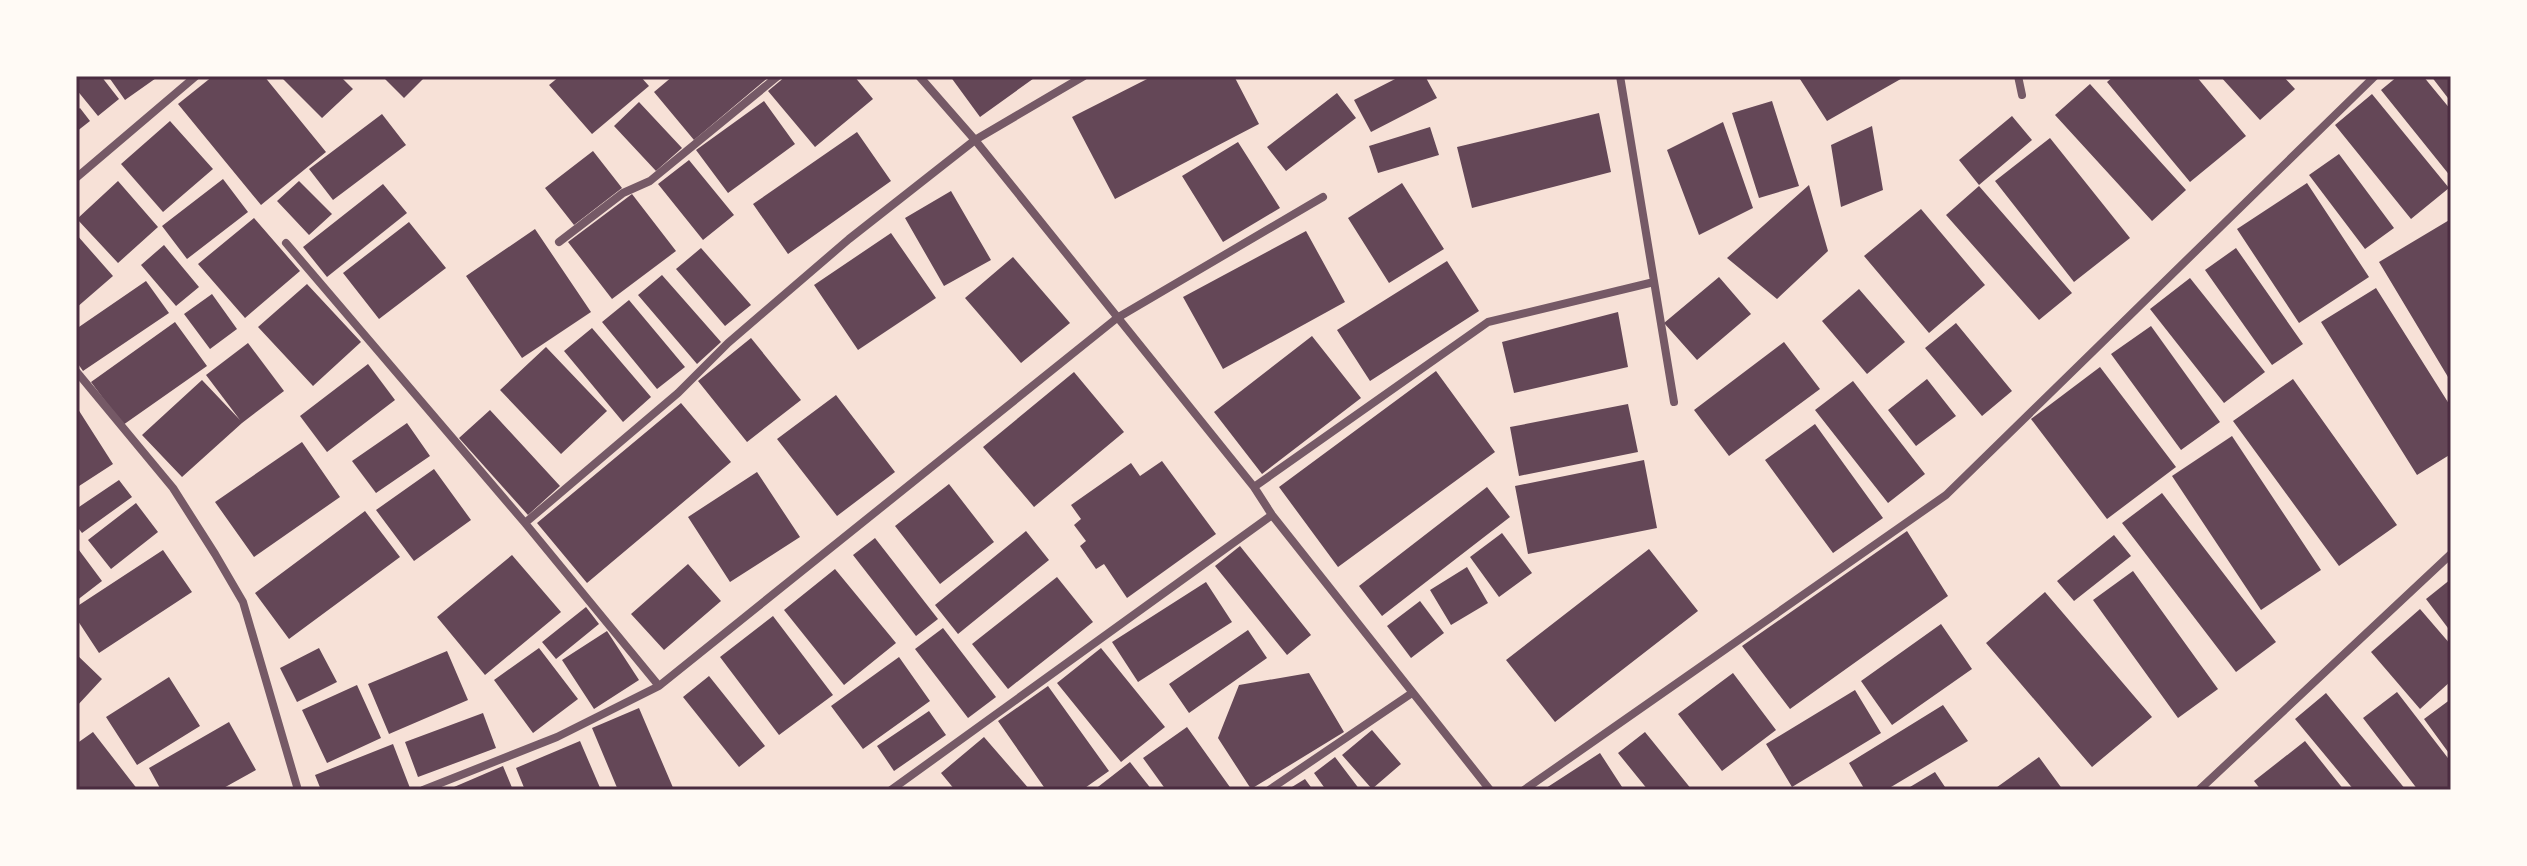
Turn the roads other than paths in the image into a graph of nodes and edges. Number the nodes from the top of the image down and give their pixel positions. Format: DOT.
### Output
graph roads {
  1 [pos="196,76"];
  2 [pos="778,76"];
  3 [pos="919,76"];
  4 [pos="1084,76"];
  5 [pos="1620,76"];
  6 [pos="2018,76"];
  7 [pos="2375,76"];
  8 [pos="2022,95"];
  9 [pos="975,140"];
  10 [pos="76,178"];
  11 [pos="1323,197"];
  12 [pos="559,242"];
  13 [pos="286,243"];
  14 [pos="1654,282"];
  15 [pos="1117,318"];
  16 [pos="76,371"];
  17 [pos="1674,402"];
  18 [pos="1254,487"];
  19 [pos="1272,515"];
  20 [pos="525,523"];
  21 [pos="2451,554"];
  22 [pos="659,686"];
  23 [pos="1412,693"];
  24 [pos="298,790"];
  25 [pos="423,790"];
  26 [pos="891,790"];
  27 [pos="1269,790"];
  28 [pos="1490,790"];
  29 [pos="1524,790"];
  30 [pos="2199,790"];
  1 -- 10 [label="street"];
  2 -- 12 [label="street"];
  3 -- 9 [label="street"];
  4 -- 9 [label="street"];
  5 -- 14 [label="street"];
  6 -- 8 [label="street"];
  7 -- 29 [label="street"];
  9 -- 15 [label="street"];
  9 -- 20 [label="street"];
  11 -- 15 [label="street"];
  13 -- 20 [label="street"];
  14 -- 17 [label="street"];
  14 -- 18 [label="street"];
  15 -- 18 [label="street"];
  15 -- 22 [label="street"];
  16 -- 24 [label="street"];
  18 -- 19 [label="street"];
  19 -- 23 [label="street"];
  19 -- 26 [label="street"];
  20 -- 22 [label="street"];
  21 -- 30 [label="street"];
  22 -- 25 [label="street"];
  23 -- 27 [label="street"];
  23 -- 28 [label="street"];
}
